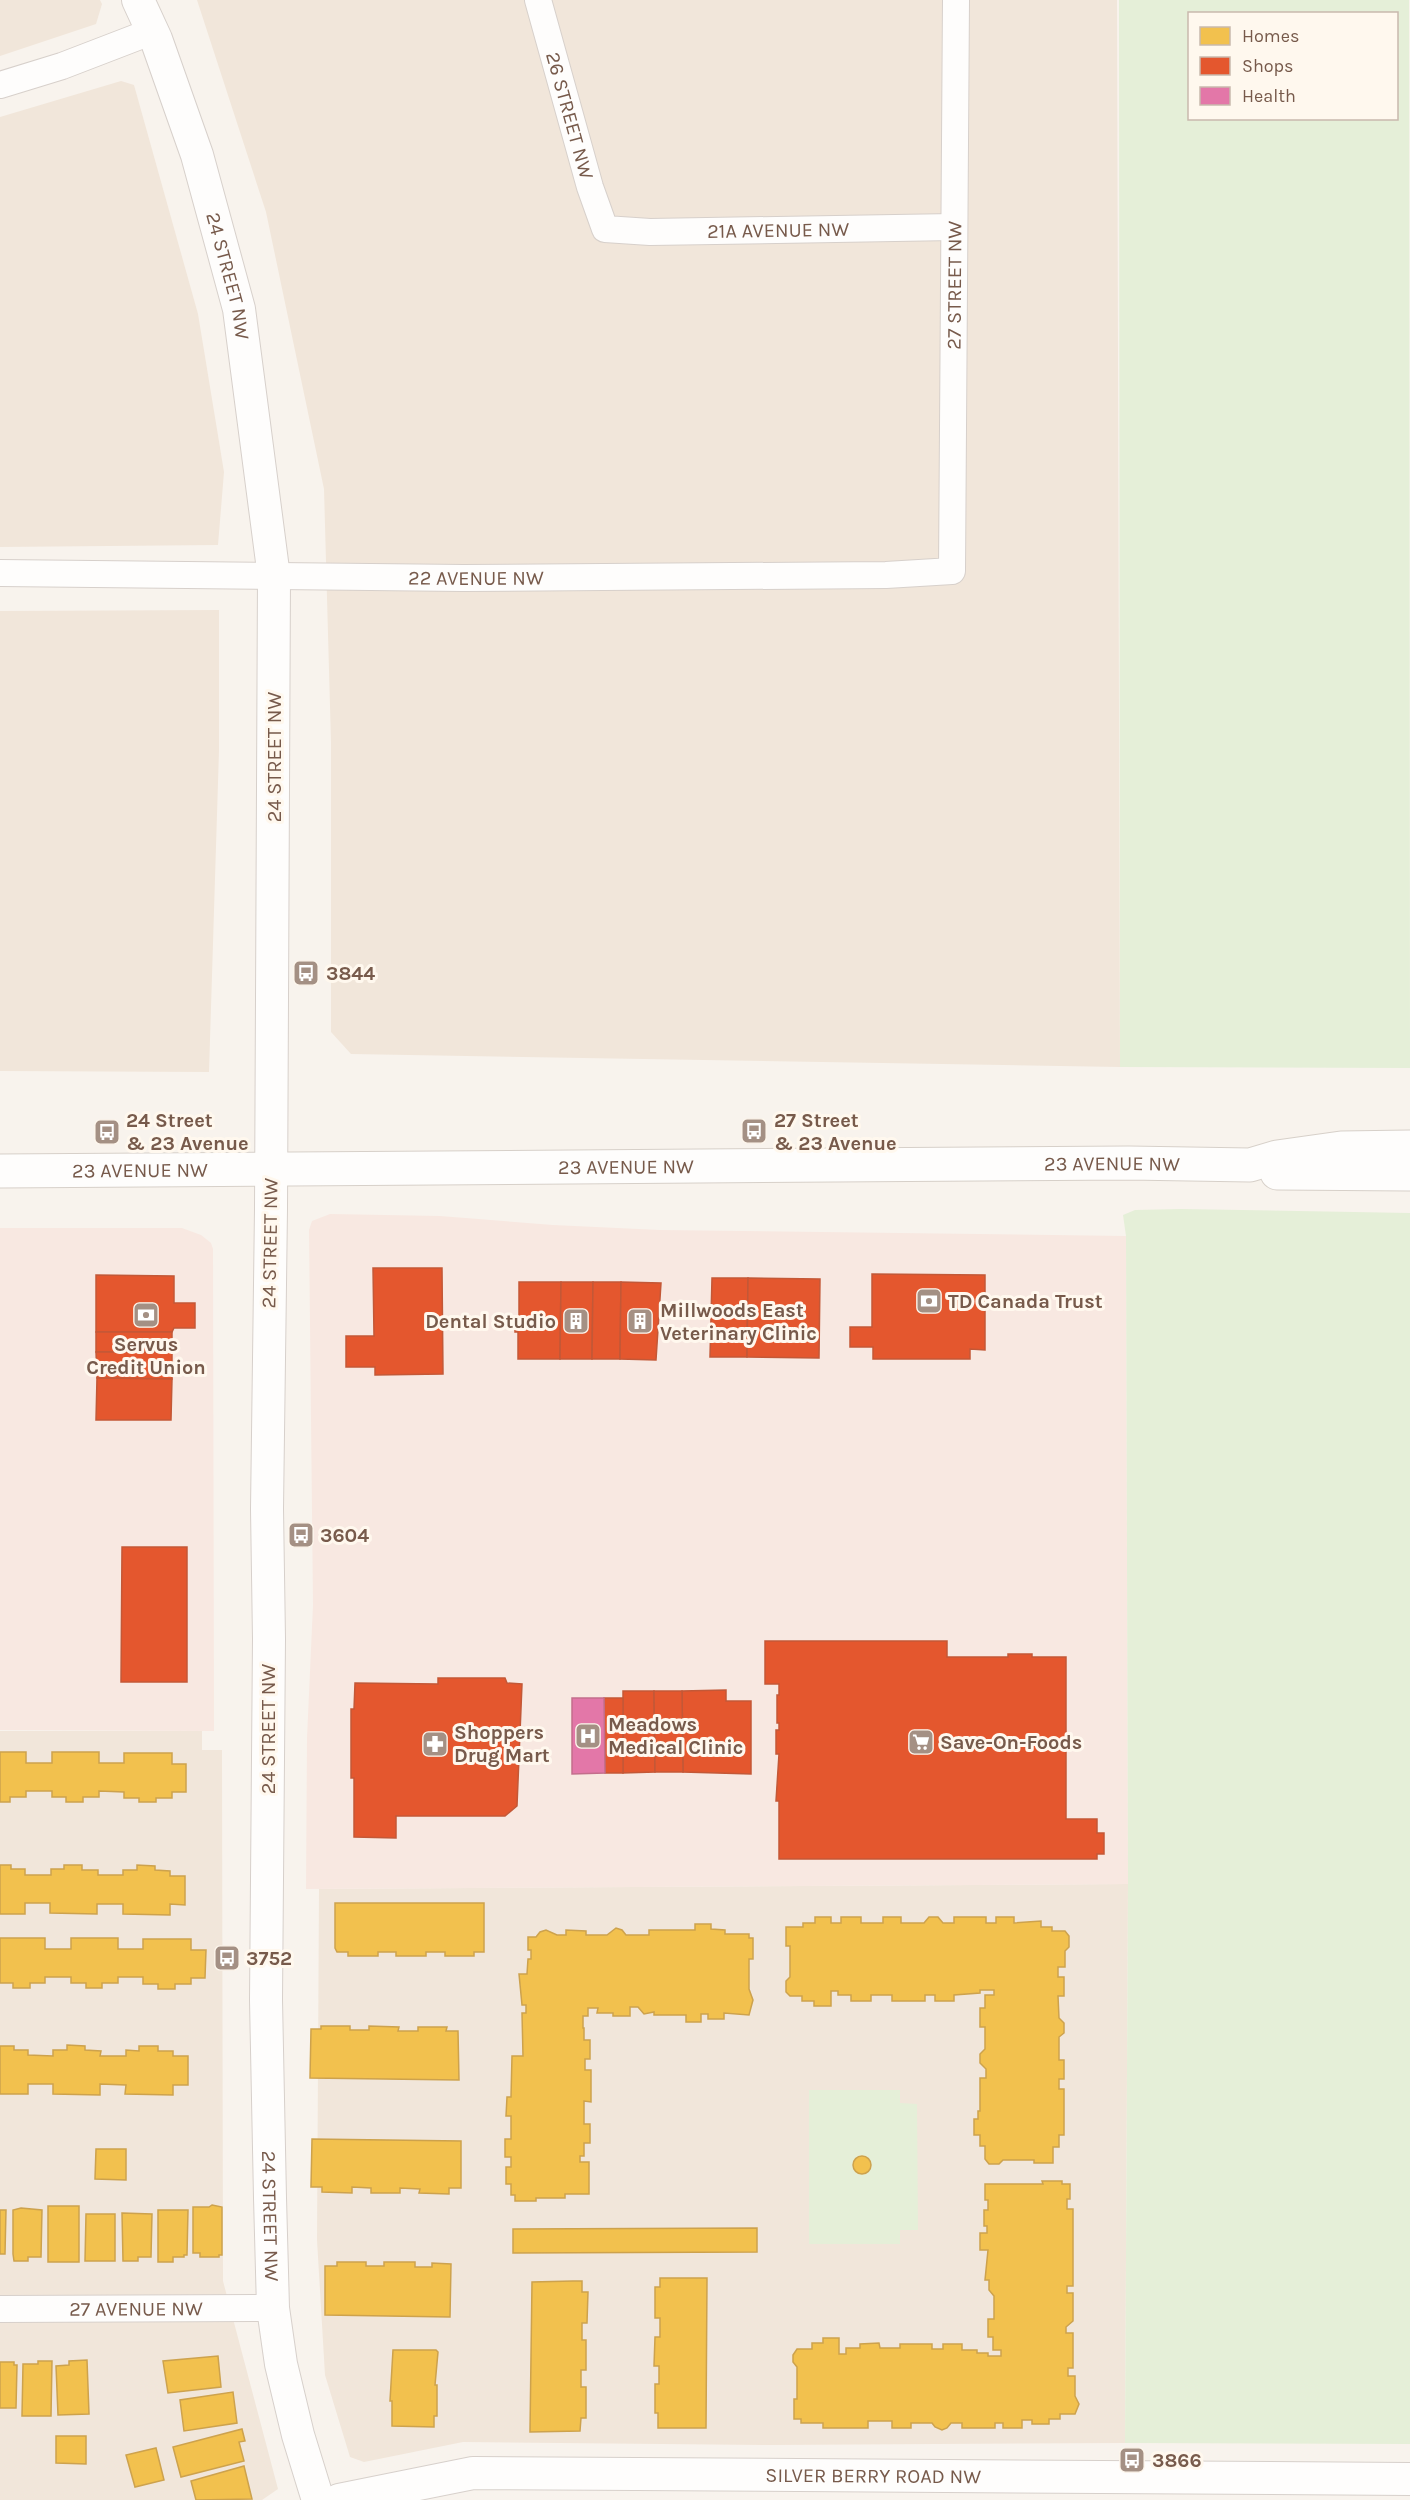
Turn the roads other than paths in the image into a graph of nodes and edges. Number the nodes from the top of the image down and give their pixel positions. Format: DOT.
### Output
graph roads {
  1 [pos="138,0"];
  2 [pos="538,0"];
  3 [pos="956,0"];
  4 [pos="153,31"];
  5 [pos="0,85"];
  6 [pos="954,227"];
  7 [pos="605,229"];
  8 [pos="952,571"];
  9 [pos="0,573"];
  10 [pos="273,577"];
  11 [pos="1410,1147"];
  12 [pos="1250,1165"];
  13 [pos="271,1169"];
  14 [pos="0,1171"];
  15 [pos="1410,1174"];
  16 [pos="273,2308"];
  17 [pos="0,2309"];
  18 [pos="1410,2479"];
  19 [pos="318,2500"];
  20 [pos="339,2500"];
  1 -- 4 [label="street, 24 STREET NW"];
  2 -- 7 [label="street, 26 STREET NW"];
  3 -- 6 [label="street, 27 STREET NW"];
  4 -- 5 [label="street"];
  4 -- 10 [label="street, 24 STREET NW"];
  6 -- 7 [label="street, 21A AVENUE NW"];
  6 -- 8 [label="street, 27 STREET NW"];
  8 -- 10 [label="street, 22 AVENUE NW"];
  9 -- 10 [label="street, 22 AVENUE NW"];
  10 -- 13 [label="street, 24 STREET NW"];
  11 -- 12 [label="main road, 23 AVENUE NW"];
  12 -- 13 [label="main road, 23 AVENUE NW"];
  12 -- 15 [label="main road, 23 AVENUE NW"];
  13 -- 14 [label="main road, 23 AVENUE NW"];
  13 -- 16 [label="street, 24 STREET NW"];
  16 -- 17 [label="street, 27 AVENUE NW"];
  16 -- 19 [label="street, 24 STREET NW"];
  18 -- 20 [label="street, SILVER BERRY ROAD NW"];
}
